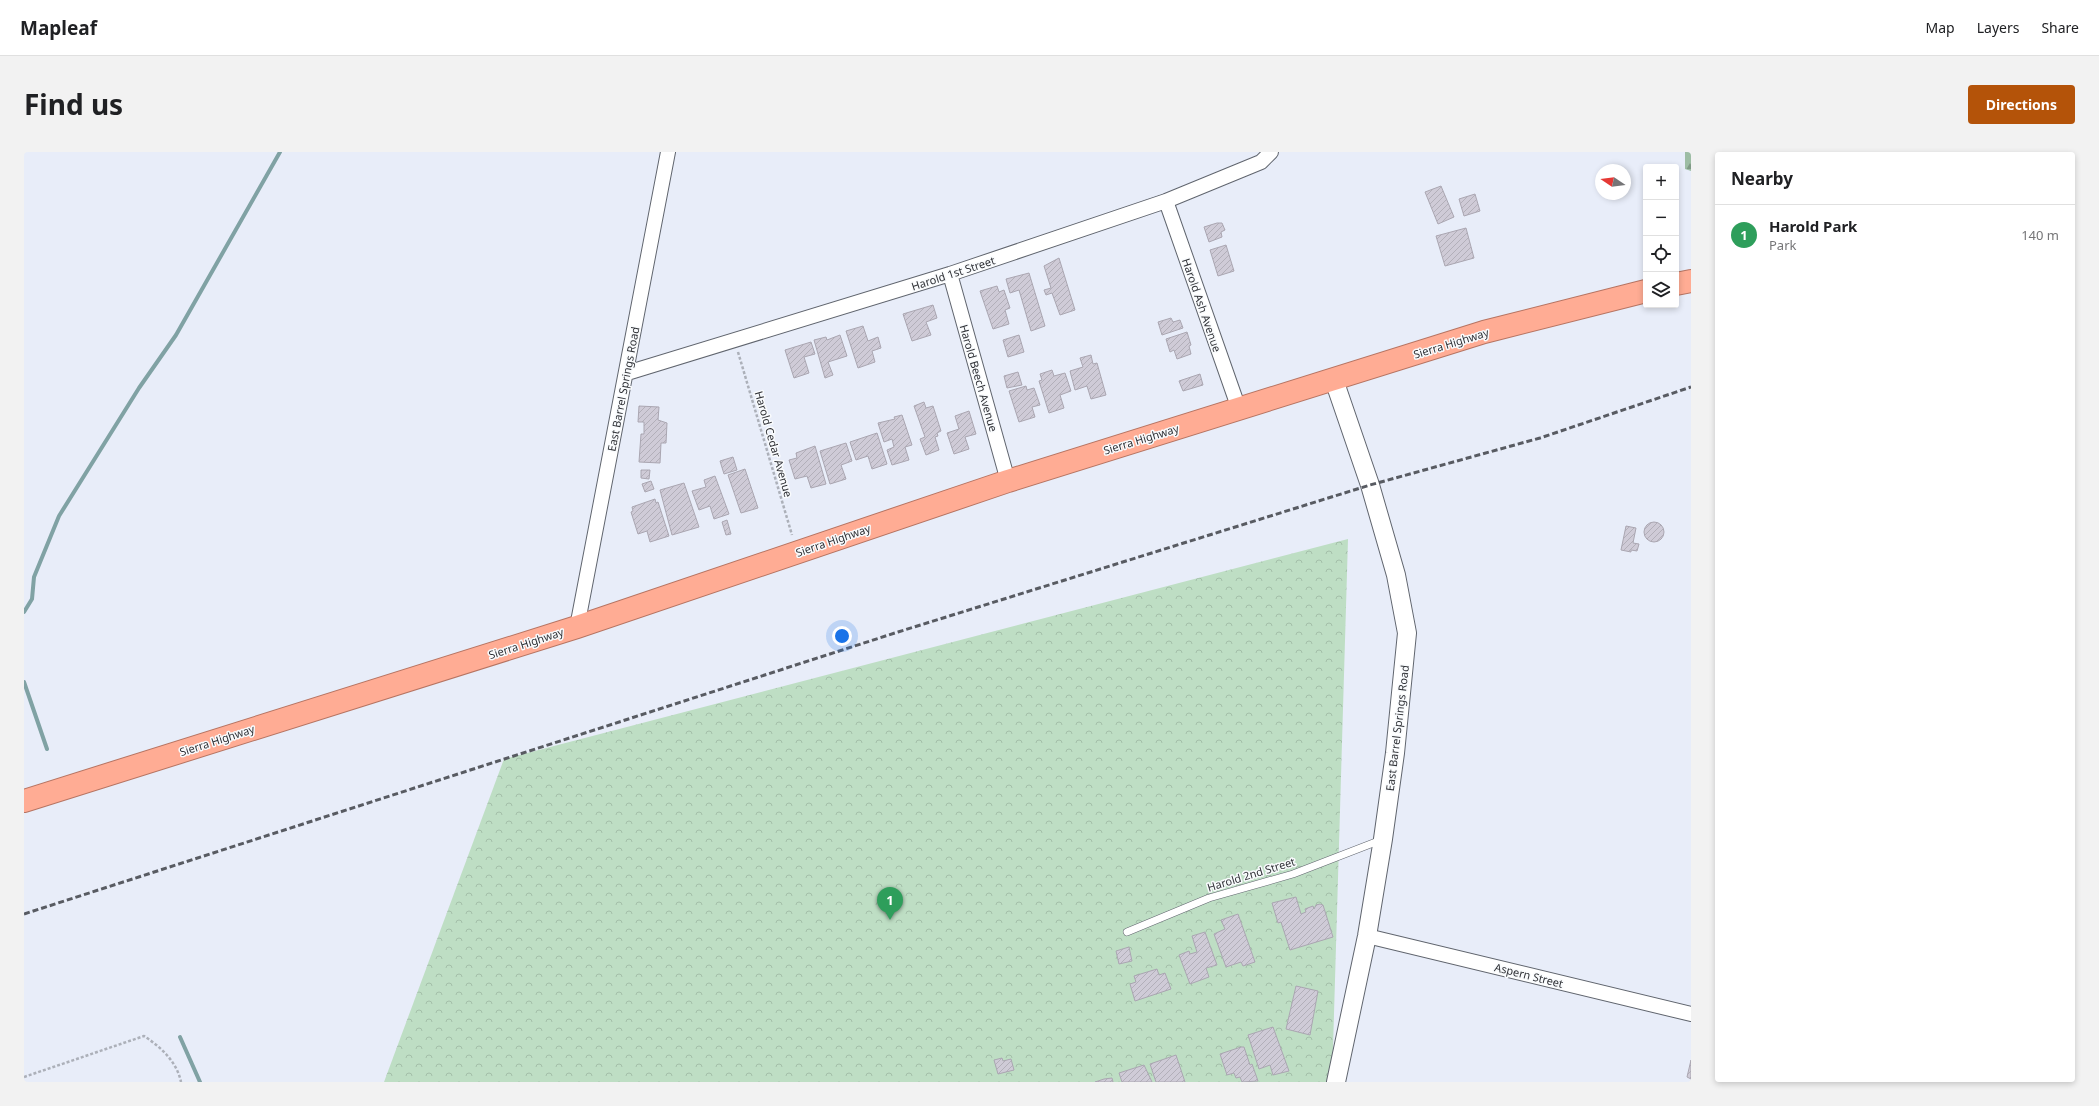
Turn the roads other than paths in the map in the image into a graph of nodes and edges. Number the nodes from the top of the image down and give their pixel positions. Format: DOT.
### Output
graph roads {
  1 [pos="668,152"];
  2 [pos="1271,152"];
  3 [pos="1166,201"];
  4 [pos="950,274"];
  5 [pos="1691,281"];
  6 [pos="1679,283"];
  7 [pos="1643,292"];
  8 [pos="627,373"];
  9 [pos="1334,380"];
  10 [pos="1239,409"];
  11 [pos="1008,481"];
  12 [pos="577,626"];
  13 [pos="24,801"];
  14 [pos="1383,839"];
  15 [pos="1127,932"];
  16 [pos="1367,936"];
  17 [pos="1691,1014"];
  18 [pos="1336,1082"];
  1 -- 8 [label="street, East Barrel Springs Road"];
  2 -- 3 [label="street, Harold 1st Street"];
  3 -- 4 [label="street, Harold 1st Street"];
  3 -- 10 [label="street, Harold Ash Avenue"];
  4 -- 8 [label="street, Harold 1st Street"];
  4 -- 11 [label="street, Harold Beech Avenue"];
  5 -- 6 [label="highway"];
  7 -- 9 [label="highway, Sierra Highway"];
  8 -- 12 [label="street, East Barrel Springs Road"];
  9 -- 10 [label="highway, Sierra Highway"];
  9 -- 14 [label="street, East Barrel Springs Road"];
  10 -- 11 [label="highway, Sierra Highway"];
  11 -- 12 [label="highway, Sierra Highway"];
  12 -- 13 [label="highway, Sierra Highway"];
  14 -- 15 [label="lane, Harold 2nd Street"];
  14 -- 16 [label="street, East Barrel Springs Road"];
  16 -- 17 [label="street, Aspern Street"];
  16 -- 18 [label="street, East Barrel Springs Road"];
}
